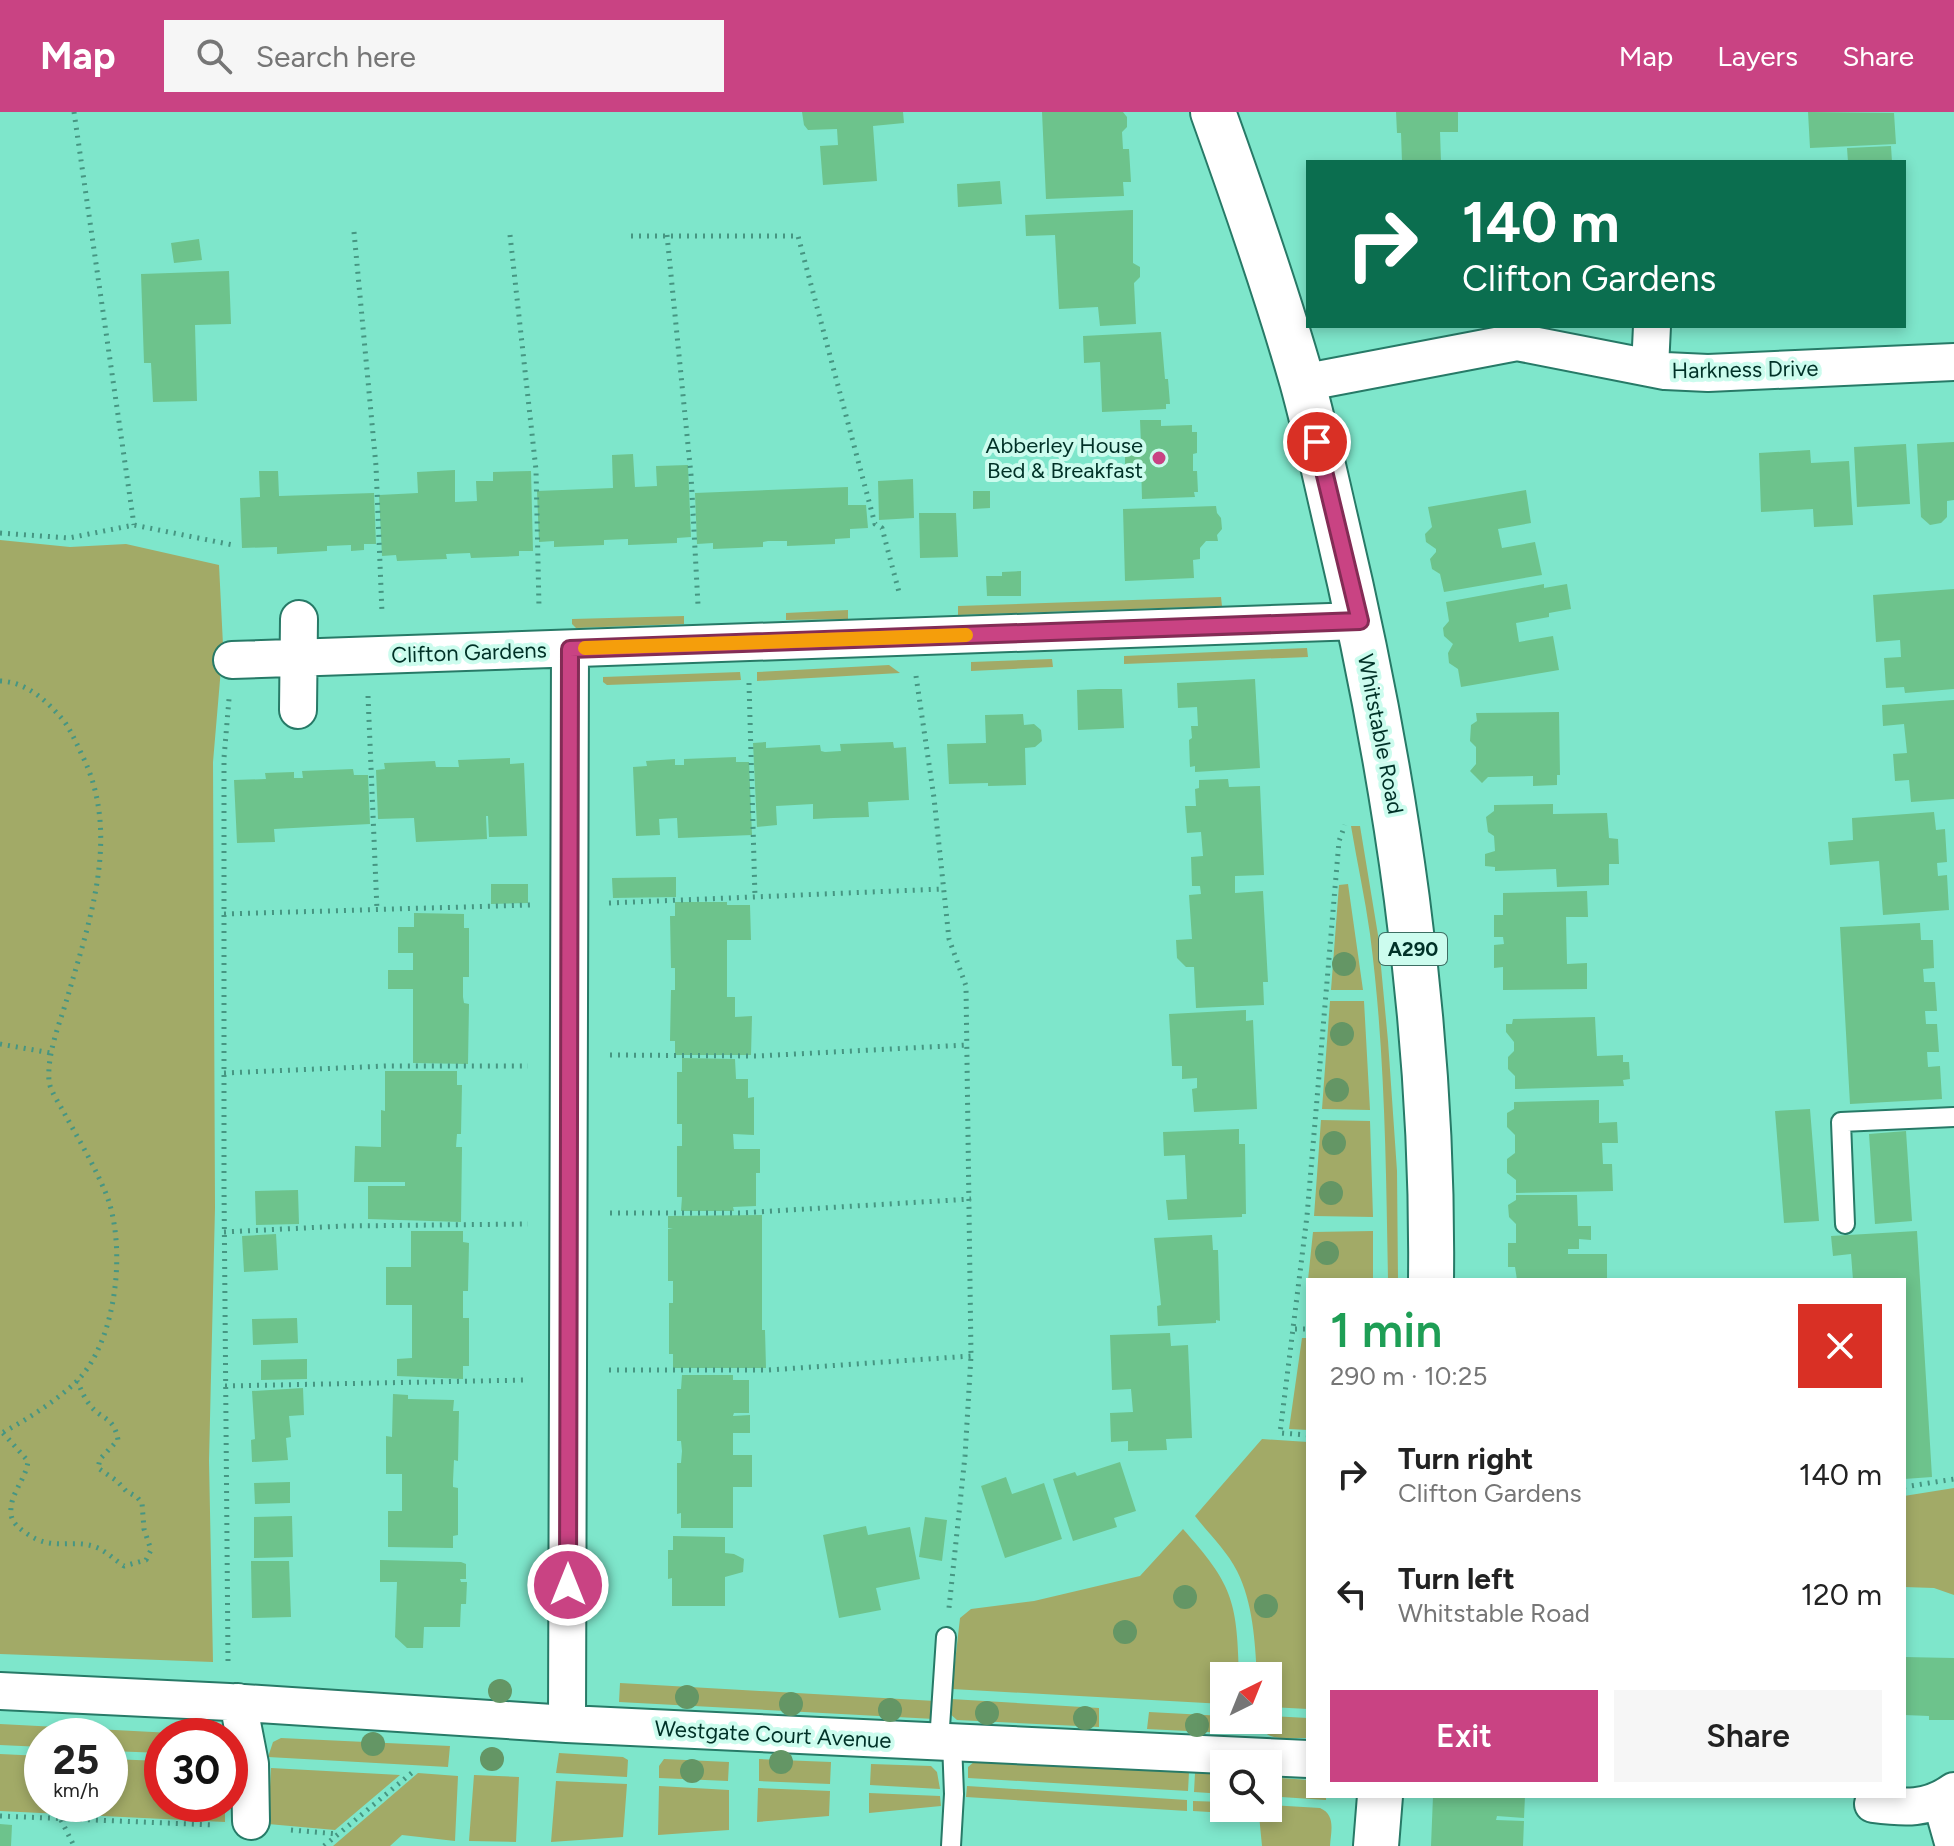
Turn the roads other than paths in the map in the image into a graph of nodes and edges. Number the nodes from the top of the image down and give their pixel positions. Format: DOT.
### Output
graph roads {
  1 [pos="1213,112"];
  2 [pos="1652,328"];
  3 [pos="1954,362"];
  4 [pos="1650,368"];
  5 [pos="1302,383"];
  6 [pos="299,619"];
  7 [pos="1360,621"];
  8 [pos="555,649"];
  9 [pos="299,658"];
  10 [pos="232,660"];
  11 [pos="298,710"];
  12 [pos="1954,1117"];
  13 [pos="1845,1224"];
  14 [pos="1431,1278"];
  15 [pos="946,1637"];
  16 [pos="0,1691"];
  17 [pos="233,1702"];
  18 [pos="567,1724"];
  19 [pos="946,1742"];
  20 [pos="1306,1759"];
  21 [pos="1948,1796"];
  22 [pos="1380,1798"];
  23 [pos="1873,1804"];
  24 [pos="250,1825"];
  25 [pos="951,1846"];
  26 [pos="1376,1846"];
  27 [pos="1954,1846"];
  1 -- 5 [label="main road, Whitstable Road / A290"];
  2 -- 4 [label="street"];
  3 -- 4 [label="street, Harkness Drive"];
  4 -- 5 [label="street, Harkness Drive"];
  5 -- 7 [label="main road, Whitstable Road / A290"];
  6 -- 9 [label="street"];
  7 -- 8 [label="street, Clifton Gardens"];
  7 -- 14 [label="main road, Whitstable Road / A290"];
  8 -- 9 [label="street, Clifton Gardens"];
  8 -- 18 [label="street"];
  9 -- 10 [label="street, Clifton Gardens"];
  9 -- 11 [label="street"];
  12 -- 13 [label="lane"];
  15 -- 19 [label="lane"];
  16 -- 17 [label="street, Westgate Court Avenue"];
  17 -- 18 [label="street, Westgate Court Avenue"];
  17 -- 24 [label="street"];
  18 -- 19 [label="street, Westgate Court Avenue"];
  19 -- 20 [label="street, Westgate Court Avenue"];
  19 -- 25 [label="lane"];
  21 -- 23 [label="street"];
  21 -- 27 [label="street"];
  22 -- 26 [label="main road"];
}
